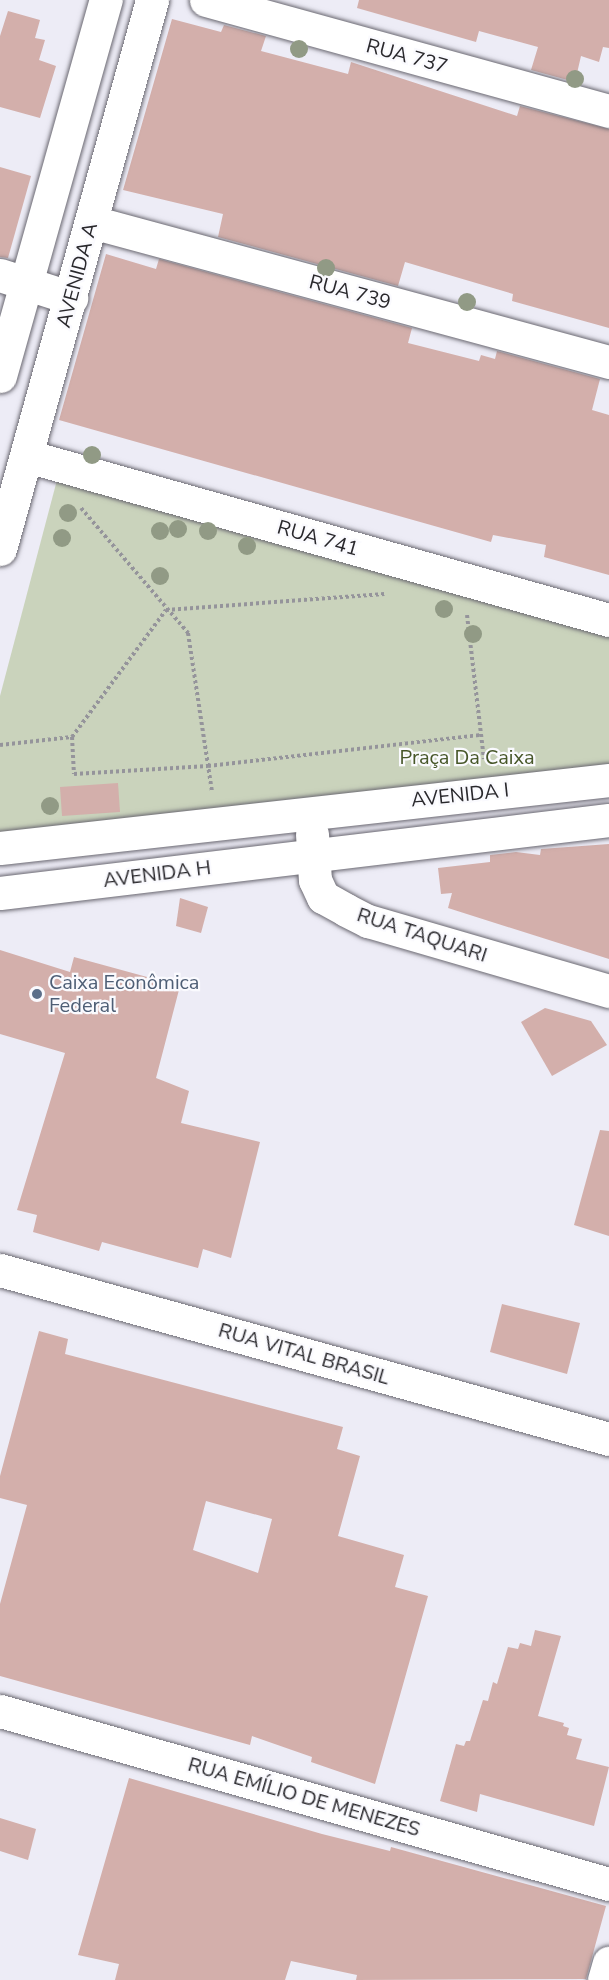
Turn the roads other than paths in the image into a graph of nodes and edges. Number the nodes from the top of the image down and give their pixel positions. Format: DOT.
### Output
graph roads {
  1 [pos="106,0"];
  2 [pos="152,0"];
  3 [pos="206,0"];
  4 [pos="609,111"];
  5 [pos="92,222"];
  6 [pos="13,279"];
  7 [pos="71,298"];
  8 [pos="609,362"];
  9 [pos="0,376"];
  10 [pos="27,456"];
  11 [pos="0,549"];
  12 [pos="609,620"];
  13 [pos="609,780"];
  14 [pos="310,811"];
  15 [pos="609,820"];
  16 [pos="0,848"];
  17 [pos="314,855"];
  18 [pos="0,892"];
  19 [pos="609,991"];
  20 [pos="0,1270"];
  21 [pos="609,1439"];
  22 [pos="0,1711"];
  23 [pos="609,1884"];
  24 [pos="609,1963"];
  25 [pos="604,1980"];
  1 -- 6 [label="street"];
  2 -- 5 [label="street, AVENIDA A"];
  3 -- 4 [label="street, RUA 737"];
  5 -- 7 [label="street, AVENIDA A"];
  5 -- 8 [label="street, RUA 739"];
  6 -- 7 [label="street"];
  6 -- 9 [label="street"];
  7 -- 10 [label="street, AVENIDA A"];
  10 -- 11 [label="street, AVENIDA A"];
  10 -- 12 [label="street, RUA 741"];
  13 -- 14 [label="street, AVENIDA I"];
  14 -- 16 [label="street"];
  14 -- 17 [label="street, RUA TAQUARI"];
  15 -- 17 [label="street"];
  17 -- 18 [label="street, AVENIDA H"];
  17 -- 19 [label="street, RUA TAQUARI"];
  20 -- 21 [label="street, RUA VITAL BRASIL"];
  22 -- 23 [label="street, RUA EMÍLIO DE MENEZES"];
  24 -- 25 [label="street"];
}
